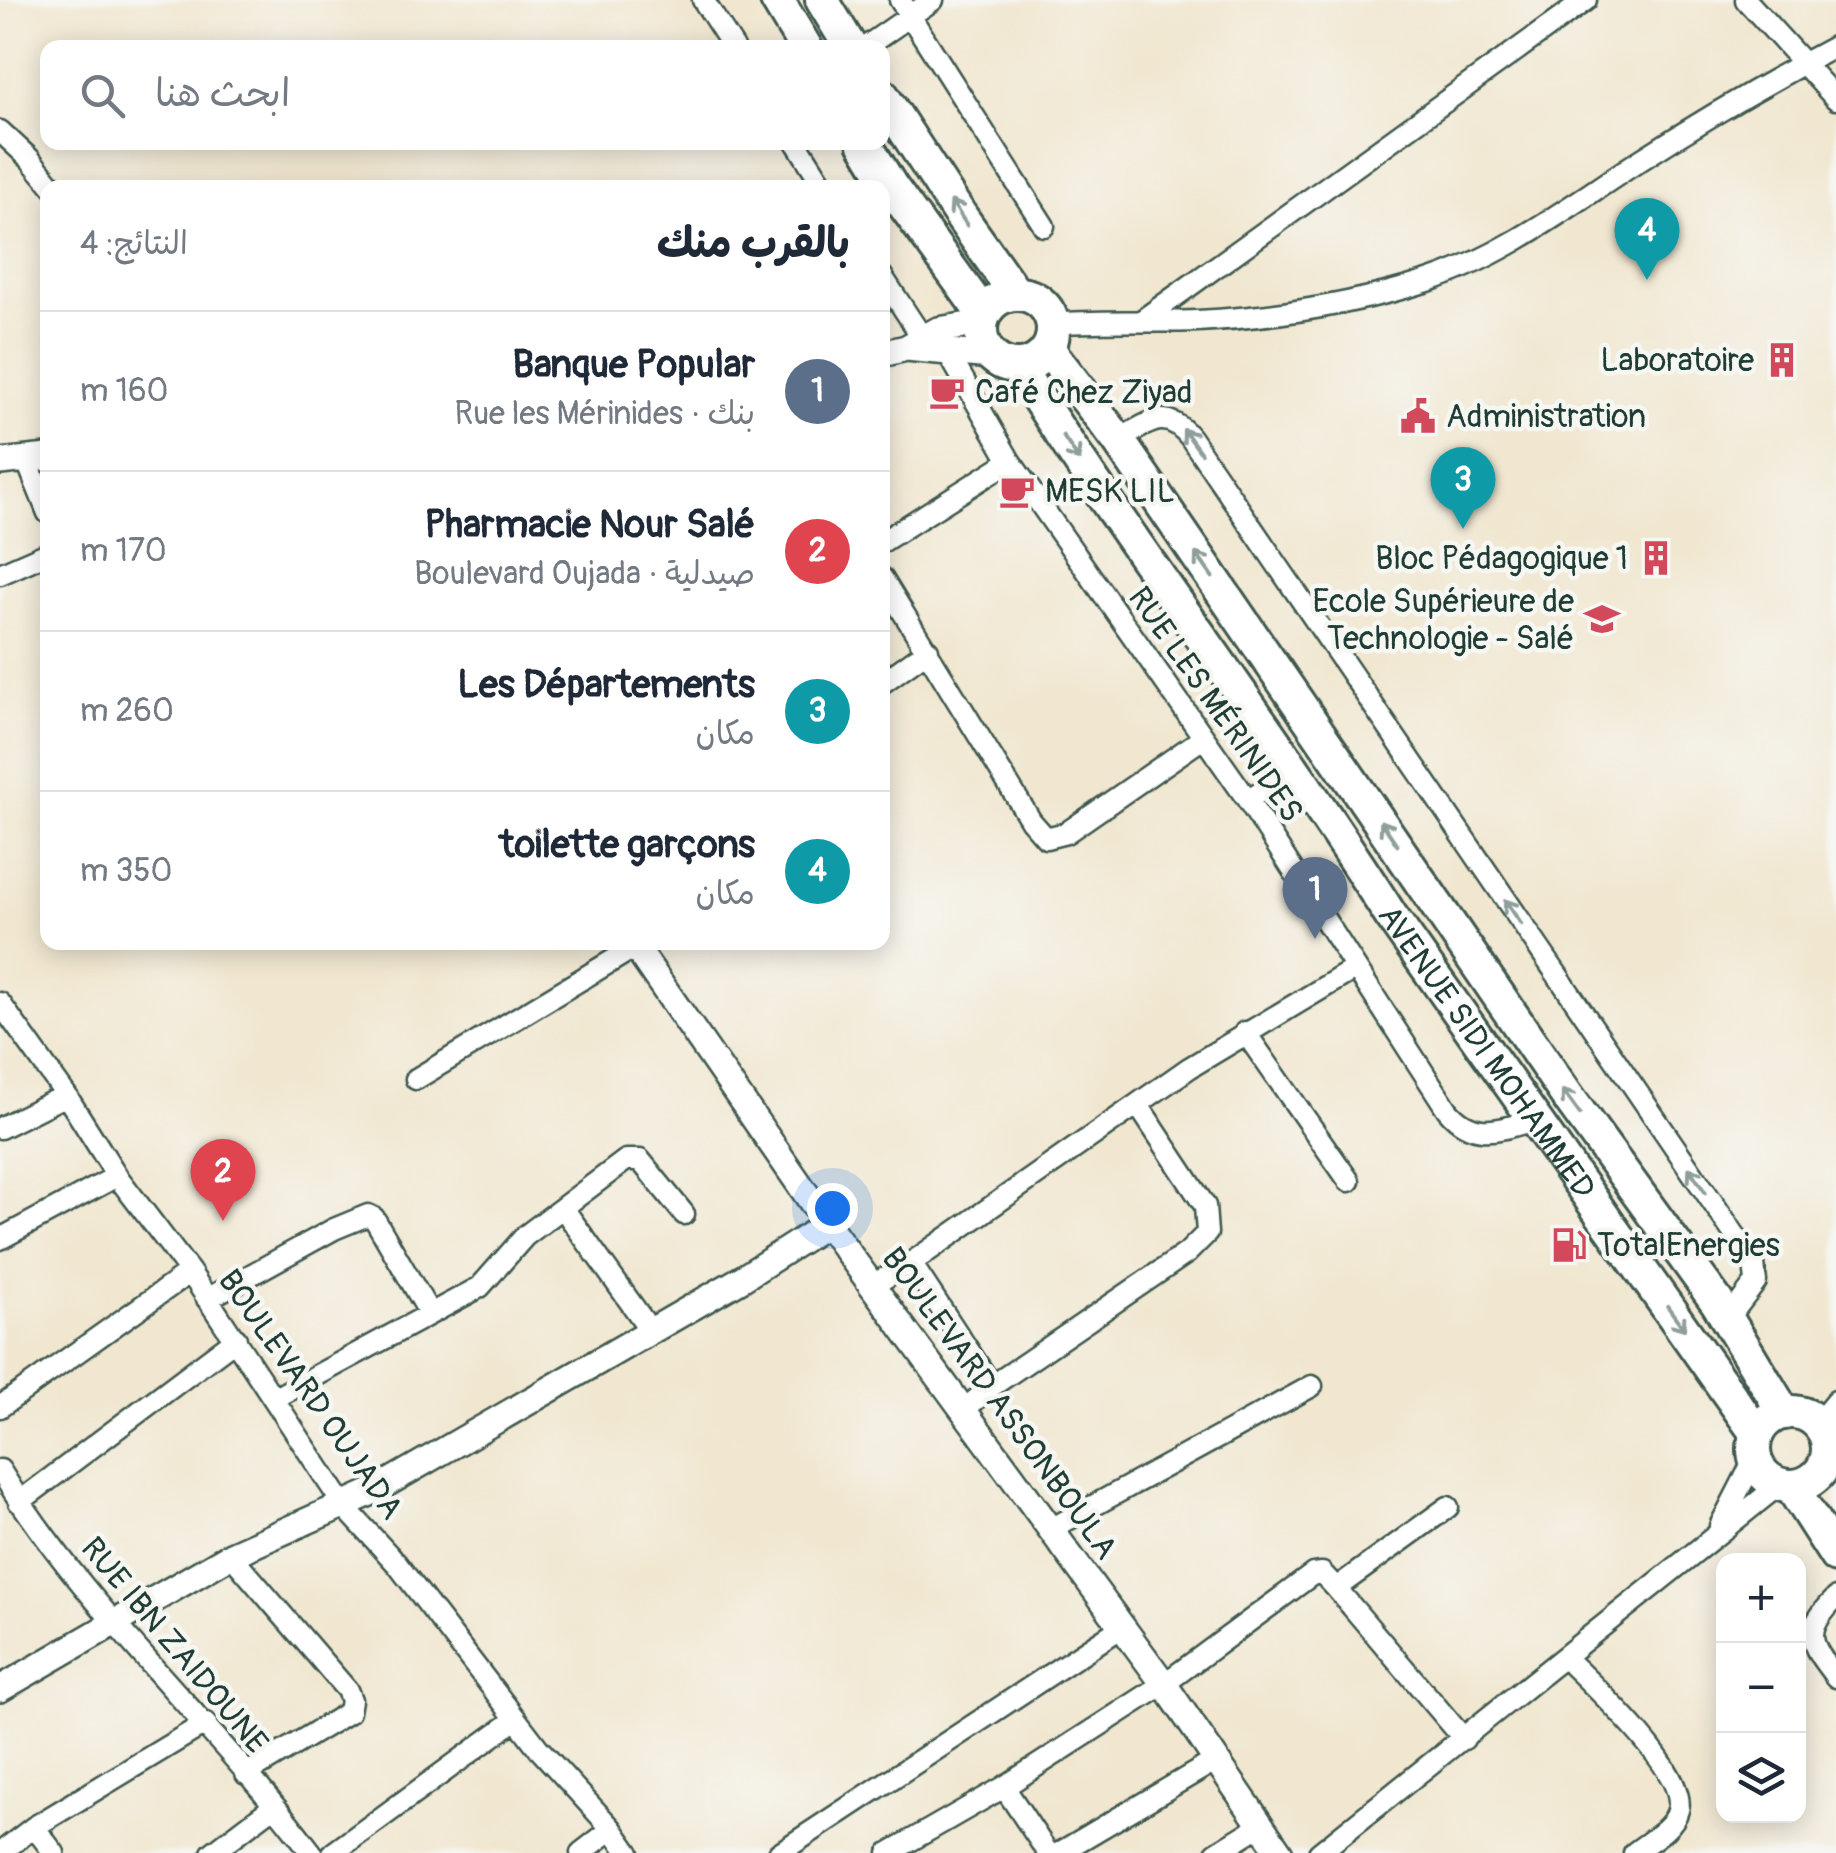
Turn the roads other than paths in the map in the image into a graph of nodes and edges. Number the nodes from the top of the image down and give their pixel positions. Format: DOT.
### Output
graph roads {
  1 [pos="703,0"];
  2 [pos="778,0"];
  3 [pos="822,0"];
  4 [pos="934,0"];
  5 [pos="1586,0"];
  6 [pos="1746,0"];
  7 [pos="904,8"];
  8 [pos="729,40"];
  9 [pos="801,40"];
  10 [pos="846,40"];
  11 [pos="872,40"];
  12 [pos="1836,46"];
  13 [pos="1803,64"];
  14 [pos="1836,99"];
  15 [pos="890,107"];
  16 [pos="0,130"];
  17 [pos="801,150"];
  18 [pos="869,150"];
  19 [pos="47,180"];
  20 [pos="820,180"];
  21 [pos="887,180"];
  22 [pos="890,185"];
  23 [pos="1044,226"];
  24 [pos="1015,293"];
  25 [pos="890,303"];
  26 [pos="982,319"];
  27 [pos="1141,321"];
  28 [pos="1050,336"];
  29 [pos="903,346"];
  30 [pos="948,353"];
  31 [pos="1004,361"];
  32 [pos="1118,440"];
  33 [pos="37,458"];
  34 [pos="1010,460"];
  35 [pos="0,462"];
  36 [pos="890,537"];
  37 [pos="40,557"];
  38 [pos="0,574"];
  39 [pos="890,591"];
  40 [pos="928,650"];
  41 [pos="890,676"];
  42 [pos="1203,738"];
  43 [pos="1296,773"];
  44 [pos="1247,799"];
  45 [pos="626,950"];
  46 [pos="637,950"];
  47 [pos="1356,968"];
  48 [pos="3,1014"];
  49 [pos="1244,1032"];
  50 [pos="416,1079"];
  51 [pos="66,1095"];
  52 [pos="1138,1106"];
  53 [pos="1534,1120"];
  54 [pos="0,1128"];
  55 [pos="1611,1157"];
  56 [pos="117,1176"];
  57 [pos="1349,1181"];
  58 [pos="1579,1183"];
  59 [pos="563,1208"];
  60 [pos="684,1214"];
  61 [pos="827,1224"];
  62 [pos="0,1239"];
  63 [pos="1672,1240"];
  64 [pos="911,1264"];
  65 [pos="1639,1266"];
  66 [pos="190,1272"];
  67 [pos="874,1284"];
  68 [pos="207,1299"];
  69 [pos="430,1314"];
  70 [pos="1727,1320"];
  71 [pos="650,1330"];
  72 [pos="236,1340"];
  73 [pos="992,1386"];
  74 [pos="1312,1386"];
  75 [pos="275,1398"];
  76 [pos="0,1408"];
  77 [pos="965,1409"];
  78 [pos="1826,1412"];
  79 [pos="1784,1413"];
  80 [pos="1756,1446"];
  81 [pos="0,1470"];
  82 [pos="1830,1471"];
  83 [pos="1785,1485"];
  84 [pos="19,1502"];
  85 [pos="344,1506"];
  86 [pos="1448,1507"];
  87 [pos="1051,1529"];
  88 [pos="1717,1532"];
  89 [pos="230,1555"];
  90 [pos="1836,1556"];
  91 [pos="1336,1588"];
  92 [pos="1836,1598"];
  93 [pos="116,1621"];
  94 [pos="1122,1627"];
  95 [pos="1564,1658"];
  96 [pos="1836,1678"];
  97 [pos="1164,1684"];
  98 [pos="0,1689"];
  99 [pos="516,1719"];
  100 [pos="206,1723"];
  101 [pos="1464,1739"];
  102 [pos="1218,1759"];
  103 [pos="246,1774"];
  104 [pos="1004,1787"];
  105 [pos="274,1806"];
  106 [pos="1261,1825"];
  107 [pos="34,1826"];
  108 [pos="612,1829"];
  109 [pos="0,1853"];
  110 [pos="54,1853"];
  111 [pos="212,1853"];
  112 [pos="312,1853"];
  113 [pos="333,1853"];
  114 [pos="581,1853"];
  115 [pos="629,1853"];
  116 [pos="779,1853"];
  117 [pos="888,1853"];
  118 [pos="1048,1853"];
  119 [pos="1059,1853"];
  120 [pos="1216,1853"];
  121 [pos="1280,1853"];
  122 [pos="1319,1853"];
  123 [pos="1634,1853"];
  1 -- 8 [label="street"];
  2 -- 9 [label="main road"];
  3 -- 10 [label="main road"];
  4 -- 7 [label="street"];
  5 -- 27 [label="street"];
  6 -- 13 [label="street"];
  7 -- 11 [label="street"];
  7 -- 23 [label="street"];
  12 -- 13 [label="street"];
  13 -- 14 [label="street"];
  13 -- 27 [label="street"];
  24 -- 15 [label="main road, one-way"];
  16 -- 19 [label="street"];
  17 -- 20 [label="street"];
  18 -- 21 [label="main road"];
  22 -- 26 [label="main road"];
  24 -- 26 [label="main road"];
  24 -- 28 [label="main road"];
  25 -- 29 [label="street"];
  26 -- 29 [label="street"];
  26 -- 31 [label="main road"];
  27 -- 28 [label="street"];
  28 -- 31 [label="main road"];
  28 -- 32 [label="main road, AVENUE SIDI MOHAMMED"];
  29 -- 30 [label="street"];
  30 -- 31 [label="street"];
  30 -- 34 [label="street, RUE LES MÉRINIDES"];
  31 -- 43 [label="main road, AVENUE SIDI MOHAMMED, one-way"];
  55 -- 32 [label="main road, AVENUE SIDI MOHAMMED, one-way"];
  70 -- 32 [label="street, one-way"];
  33 -- 35 [label="street"];
  34 -- 36 [label="street"];
  34 -- 42 [label="street, RUE LES MÉRINIDES"];
  37 -- 38 [label="street"];
  39 -- 40 [label="street"];
  40 -- 41 [label="street"];
  40 -- 42 [label="street"];
  42 -- 44 [label="street, RUE LES MÉRINIDES"];
  43 -- 44 [label="street"];
  43 -- 53 [label="main road, AVENUE SIDI MOHAMMED"];
  44 -- 47 [label="street, RUE LES MÉRINIDES"];
  45 -- 50 [label="street"];
  46 -- 61 [label="street, BOULEVARD ASSONBOULA"];
  47 -- 49 [label="street"];
  47 -- 53 [label="street, RUE LES MÉRINIDES"];
  48 -- 51 [label="street, BOULEVARD OUJADA"];
  49 -- 52 [label="street"];
  49 -- 57 [label="street"];
  51 -- 54 [label="street"];
  51 -- 56 [label="street, BOULEVARD OUJADA"];
  52 -- 64 [label="street"];
  52 -- 73 [label="street"];
  53 -- 58 [label="main road, AVENUE SIDI MOHAMMED"];
  55 -- 58 [label="main road"];
  55 -- 63 [label="main road, AVENUE SIDI MOHAMMED"];
  56 -- 62 [label="street"];
  56 -- 66 [label="street, BOULEVARD OUJADA"];
  58 -- 65 [label="main road, AVENUE SIDI MOHAMMED"];
  59 -- 60 [label="street"];
  59 -- 69 [label="street"];
  59 -- 71 [label="street"];
  61 -- 67 [label="street, BOULEVARD ASSONBOULA"];
  61 -- 71 [label="street"];
  63 -- 65 [label="main road"];
  63 -- 70 [label="main road, AVENUE SIDI MOHAMMED"];
  64 -- 67 [label="street"];
  64 -- 73 [label="street"];
  65 -- 80 [label="main road, AVENUE SIDI MOHAMMED, one-way"];
  66 -- 68 [label="street, BOULEVARD OUJADA"];
  66 -- 76 [label="street"];
  67 -- 77 [label="street, BOULEVARD ASSONBOULA"];
  68 -- 69 [label="street"];
  68 -- 72 [label="street, BOULEVARD OUJADA"];
  69 -- 75 [label="street"];
  70 -- 79 [label="main road, AVENUE SIDI MOHAMMED"];
  71 -- 85 [label="street"];
  72 -- 75 [label="street, BOULEVARD OUJADA"];
  72 -- 84 [label="street"];
  73 -- 77 [label="street"];
  74 -- 87 [label="street"];
  75 -- 85 [label="street, BOULEVARD OUJADA"];
  77 -- 87 [label="street, BOULEVARD ASSONBOULA"];
  78 -- 79 [label="main road"];
  78 -- 82 [label="main road"];
  79 -- 80 [label="main road"];
  80 -- 83 [label="main road"];
  80 -- 88 [label="street"];
  81 -- 84 [label="street, RUE IBN ZAIDOUNE"];
  82 -- 83 [label="main road"];
  83 -- 88 [label="street"];
  83 -- 90 [label="main road"];
  84 -- 93 [label="street, RUE IBN ZAIDOUNE"];
  85 -- 89 [label="street"];
  85 -- 99 [label="street, BOULEVARD OUJADA"];
  86 -- 91 [label="street"];
  87 -- 94 [label="street, BOULEVARD ASSONBOULA"];
  88 -- 95 [label="street"];
  89 -- 93 [label="street"];
  89 -- 103 [label="street"];
  91 -- 97 [label="street"];
  91 -- 101 [label="street"];
  92 -- 96 [label="street"];
  93 -- 98 [label="street"];
  93 -- 100 [label="street, RUE IBN ZAIDOUNE"];
  94 -- 97 [label="street, BOULEVARD ASSONBOULA"];
  94 -- 116 [label="street"];
  95 -- 101 [label="street"];
  95 -- 123 [label="street"];
  97 -- 102 [label="street, BOULEVARD ASSONBOULA"];
  97 -- 104 [label="street"];
  99 -- 108 [label="street, BOULEVARD OUJADA"];
  99 -- 113 [label="street"];
  100 -- 103 [label="street, RUE IBN ZAIDOUNE"];
  100 -- 107 [label="street"];
  101 -- 122 [label="street"];
  102 -- 106 [label="street, BOULEVARD ASSONBOULA"];
  102 -- 119 [label="street"];
  103 -- 105 [label="street, RUE IBN ZAIDOUNE"];
  104 -- 117 [label="street"];
  104 -- 118 [label="street"];
  105 -- 111 [label="street"];
  105 -- 112 [label="street, RUE IBN ZAIDOUNE"];
  106 -- 120 [label="street"];
  106 -- 121 [label="street, BOULEVARD ASSONBOULA"];
  107 -- 109 [label="street"];
  107 -- 110 [label="street"];
  108 -- 114 [label="street"];
  108 -- 115 [label="street, BOULEVARD OUJADA"];
}
